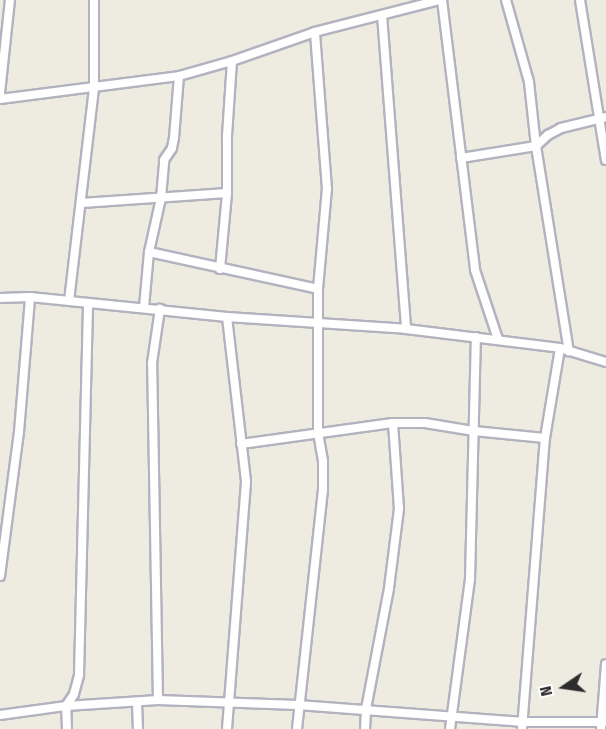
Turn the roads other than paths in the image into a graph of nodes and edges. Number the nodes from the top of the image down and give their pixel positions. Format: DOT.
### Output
graph roads {
  1 [pos="10,0"];
  2 [pos="94,0"];
  3 [pos="441,0"];
  4 [pos="506,0"];
  5 [pos="580,0"];
  6 [pos="382,15"];
  7 [pos="315,32"];
  8 [pos="232,61"];
  9 [pos="178,76"];
  10 [pos="94,87"];
  11 [pos="0,93"];
  12 [pos="0,99"];
  13 [pos="602,117"];
  14 [pos="536,146"];
  15 [pos="461,158"];
  16 [pos="606,160"];
  17 [pos="227,193"];
  18 [pos="161,198"];
  19 [pos="82,203"];
  20 [pos="149,252"];
  21 [pos="220,269"];
  22 [pos="318,288"];
  23 [pos="30,297"];
  24 [pos="0,298"];
  25 [pos="69,301"];
  26 [pos="88,304"];
  27 [pos="144,307"];
  28 [pos="160,309"];
  29 [pos="227,317"];
  30 [pos="317,324"];
  31 [pos="406,329"];
  32 [pos="476,337"];
  33 [pos="498,339"];
  34 [pos="565,350"];
  35 [pos="606,362"];
  36 [pos="393,423"];
  37 [pos="474,432"];
  38 [pos="318,434"];
  39 [pos="545,438"];
  40 [pos="241,444"];
  41 [pos="0,576"];
  42 [pos="606,664"];
  43 [pos="158,700"];
  44 [pos="137,702"];
  45 [pos="229,703"];
  46 [pos="298,705"];
  47 [pos="66,706"];
  48 [pos="366,710"];
  49 [pos="0,715"];
  50 [pos="451,717"];
  51 [pos="603,724"];
  52 [pos="523,725"];
  53 [pos="67,729"];
  54 [pos="138,729"];
  55 [pos="227,729"];
  56 [pos="297,729"];
  57 [pos="365,729"];
  58 [pos="450,729"];
  1 -- 11 [label="street"];
  2 -- 10 [label="street"];
  3 -- 6 [label="street"];
  3 -- 15 [label="street"];
  4 -- 14 [label="street"];
  5 -- 13 [label="street"];
  6 -- 7 [label="street"];
  6 -- 31 [label="street"];
  7 -- 8 [label="street"];
  7 -- 22 [label="street"];
  8 -- 9 [label="street"];
  8 -- 17 [label="street"];
  9 -- 10 [label="street"];
  9 -- 18 [label="street"];
  10 -- 12 [label="street"];
  10 -- 19 [label="street"];
  13 -- 14 [label="street"];
  13 -- 16 [label="street"];
  14 -- 15 [label="street"];
  14 -- 34 [label="street"];
  15 -- 33 [label="street"];
  17 -- 18 [label="street"];
  17 -- 21 [label="street"];
  18 -- 19 [label="street"];
  18 -- 20 [label="street"];
  19 -- 25 [label="street"];
  20 -- 21 [label="street"];
  20 -- 27 [label="street"];
  21 -- 22 [label="street"];
  22 -- 30 [label="street"];
  23 -- 24 [label="street"];
  23 -- 25 [label="street"];
  23 -- 41 [label="street"];
  25 -- 26 [label="street"];
  26 -- 27 [label="street"];
  26 -- 47 [label="street"];
  27 -- 28 [label="street"];
  28 -- 29 [label="street"];
  28 -- 43 [label="street"];
  29 -- 30 [label="street"];
  29 -- 40 [label="street"];
  30 -- 31 [label="street"];
  30 -- 38 [label="street"];
  31 -- 32 [label="street"];
  32 -- 33 [label="street"];
  32 -- 37 [label="street"];
  33 -- 34 [label="street"];
  34 -- 35 [label="street"];
  34 -- 39 [label="street"];
  36 -- 37 [label="street"];
  36 -- 38 [label="street"];
  36 -- 48 [label="street"];
  37 -- 39 [label="street"];
  37 -- 50 [label="street"];
  38 -- 40 [label="street"];
  38 -- 46 [label="street"];
  39 -- 52 [label="street"];
  40 -- 45 [label="street"];
  42 -- 51 [label="street"];
  43 -- 44 [label="street"];
  43 -- 45 [label="street"];
  44 -- 47 [label="street"];
  44 -- 54 [label="street"];
  45 -- 46 [label="street"];
  45 -- 55 [label="street"];
  46 -- 48 [label="street"];
  46 -- 56 [label="street"];
  47 -- 49 [label="street"];
  47 -- 53 [label="street"];
  48 -- 50 [label="street"];
  48 -- 57 [label="street"];
  50 -- 52 [label="street"];
  50 -- 58 [label="street"];
  51 -- 52 [label="street"];
}
